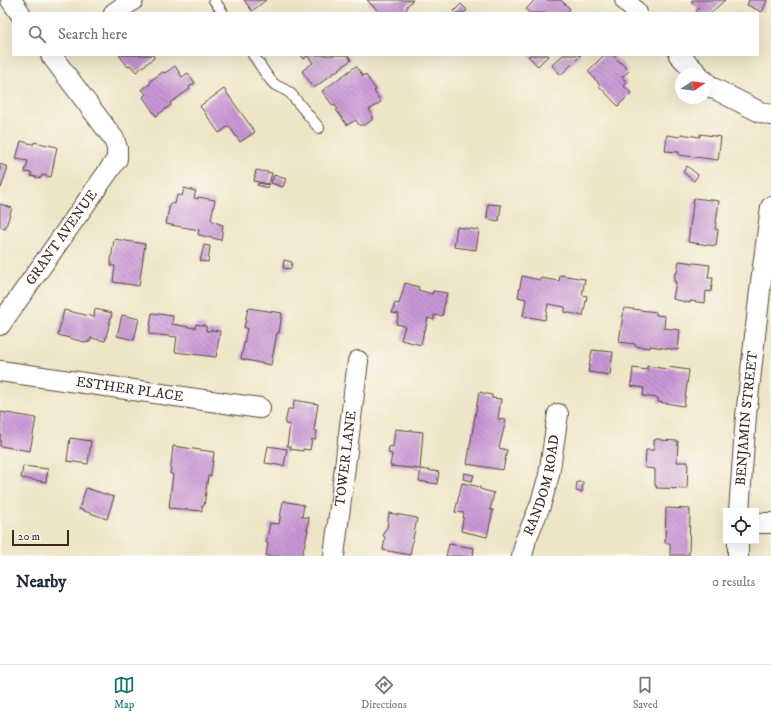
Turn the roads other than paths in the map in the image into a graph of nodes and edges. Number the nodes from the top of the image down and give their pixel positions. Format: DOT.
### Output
graph roads {
  1 [pos="11,0"];
  2 [pos="133,0"];
  3 [pos="214,0"];
  4 [pos="625,0"];
  5 [pos="19,12"];
  6 [pos="115,12"];
  7 [pos="222,12"];
  8 [pos="637,12"];
  9 [pos="52,56"];
  10 [pos="255,56"];
  11 [pos="680,56"];
  12 [pos="692,68"];
  13 [pos="711,87"];
  14 [pos="771,115"];
  15 [pos="319,128"];
  16 [pos="771,207"];
  17 [pos="0,325"];
  18 [pos="358,362"];
  19 [pos="0,371"];
  20 [pos="260,408"];
  21 [pos="558,414"];
  22 [pos="739,508"];
  23 [pos="759,523"];
  24 [pos="771,523"];
  25 [pos="738,544"];
  26 [pos="334,556"];
  27 [pos="522,556"];
  28 [pos="738,556"];
  1 -- 5 [label="street"];
  2 -- 6 [label="street"];
  3 -- 7 [label="lane"];
  4 -- 8 [label="street"];
  9 -- 17 [label="street, GRANT AVENUE"];
  10 -- 15 [label="lane"];
  11 -- 12 [label="street"];
  13 -- 14 [label="street"];
  16 -- 22 [label="street, BENJAMIN STREET"];
  18 -- 26 [label="street, TOWER LANE"];
  19 -- 20 [label="street, ESTHER PLACE"];
  21 -- 27 [label="street, RANDOM ROAD"];
  23 -- 24 [label="street"];
  25 -- 28 [label="street"];
}
